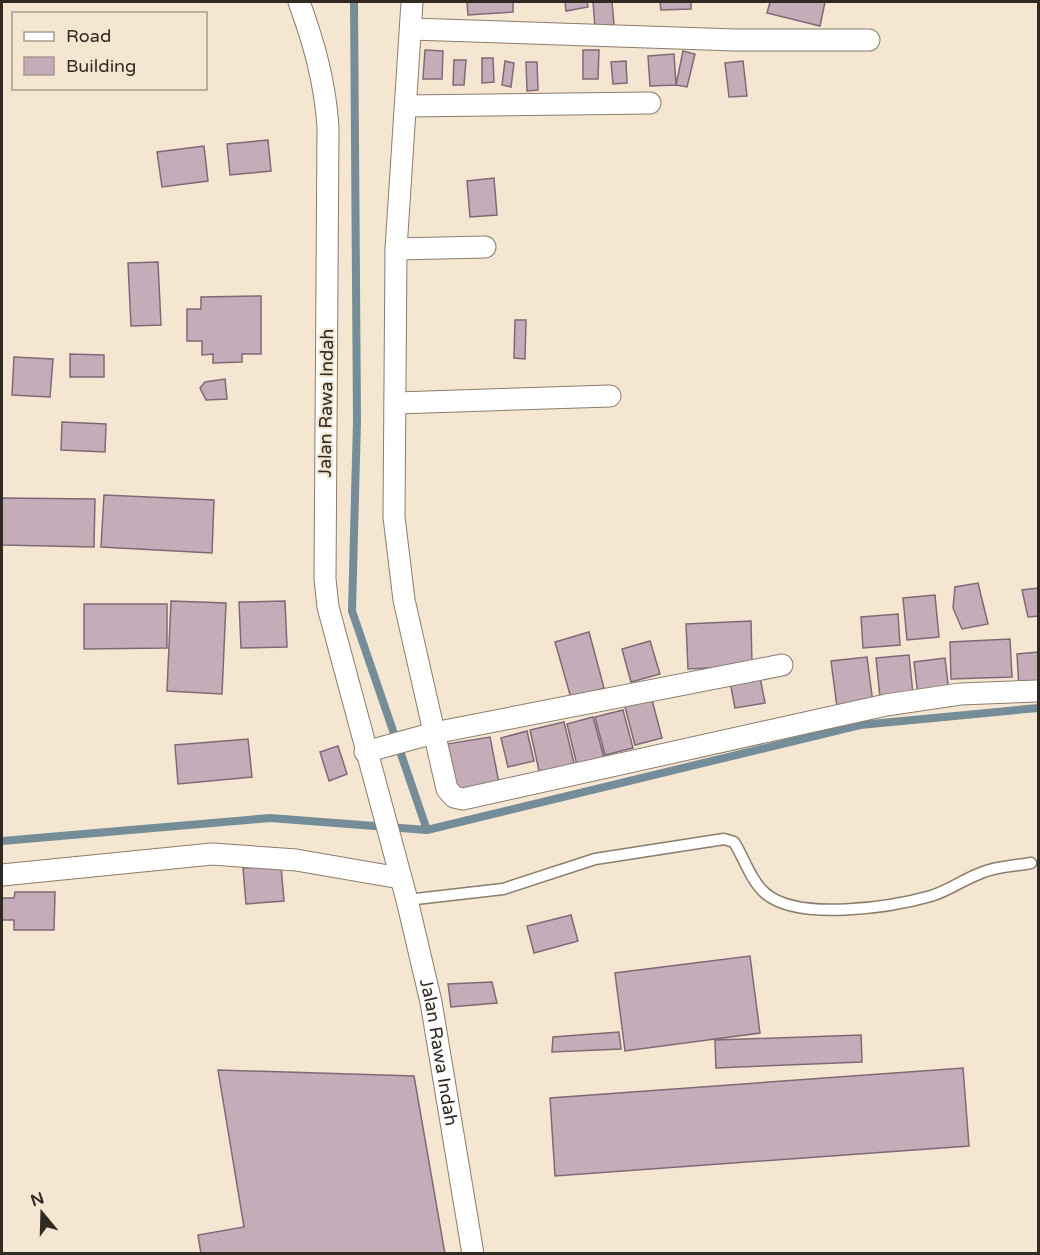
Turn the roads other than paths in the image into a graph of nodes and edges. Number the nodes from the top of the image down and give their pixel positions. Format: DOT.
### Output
graph roads {
  1 [pos="299,2"];
  2 [pos="412,2"];
  3 [pos="411,29"];
  4 [pos="869,40"];
  5 [pos="650,103"];
  6 [pos="406,106"];
  7 [pos="485,247"];
  8 [pos="396,249"];
  9 [pos="610,396"];
  10 [pos="397,403"];
  11 [pos="783,665"];
  12 [pos="1038,691"];
  13 [pos="427,735"];
  14 [pos="372,750"];
  15 [pos="1031,863"];
  16 [pos="2,875"];
  17 [pos="400,878"];
  18 [pos="407,900"];
  19 [pos="473,1254"];
  1 -- 14 [label="street, Jalan Rawa Indah"];
  2 -- 3 [label="street"];
  3 -- 4 [label="street"];
  3 -- 6 [label="street"];
  5 -- 6 [label="street"];
  6 -- 8 [label="street"];
  7 -- 8 [label="street"];
  8 -- 10 [label="street"];
  9 -- 10 [label="street"];
  10 -- 13 [label="street"];
  11 -- 13 [label="street"];
  12 -- 13 [label="street"];
  13 -- 14 [label="street"];
  14 -- 17 [label="street, Jalan Rawa Indah"];
  15 -- 18 [label="lane"];
  16 -- 17 [label="street"];
  17 -- 18 [label="street, Jalan Rawa Indah"];
  18 -- 19 [label="street, Jalan Rawa Indah"];
}
